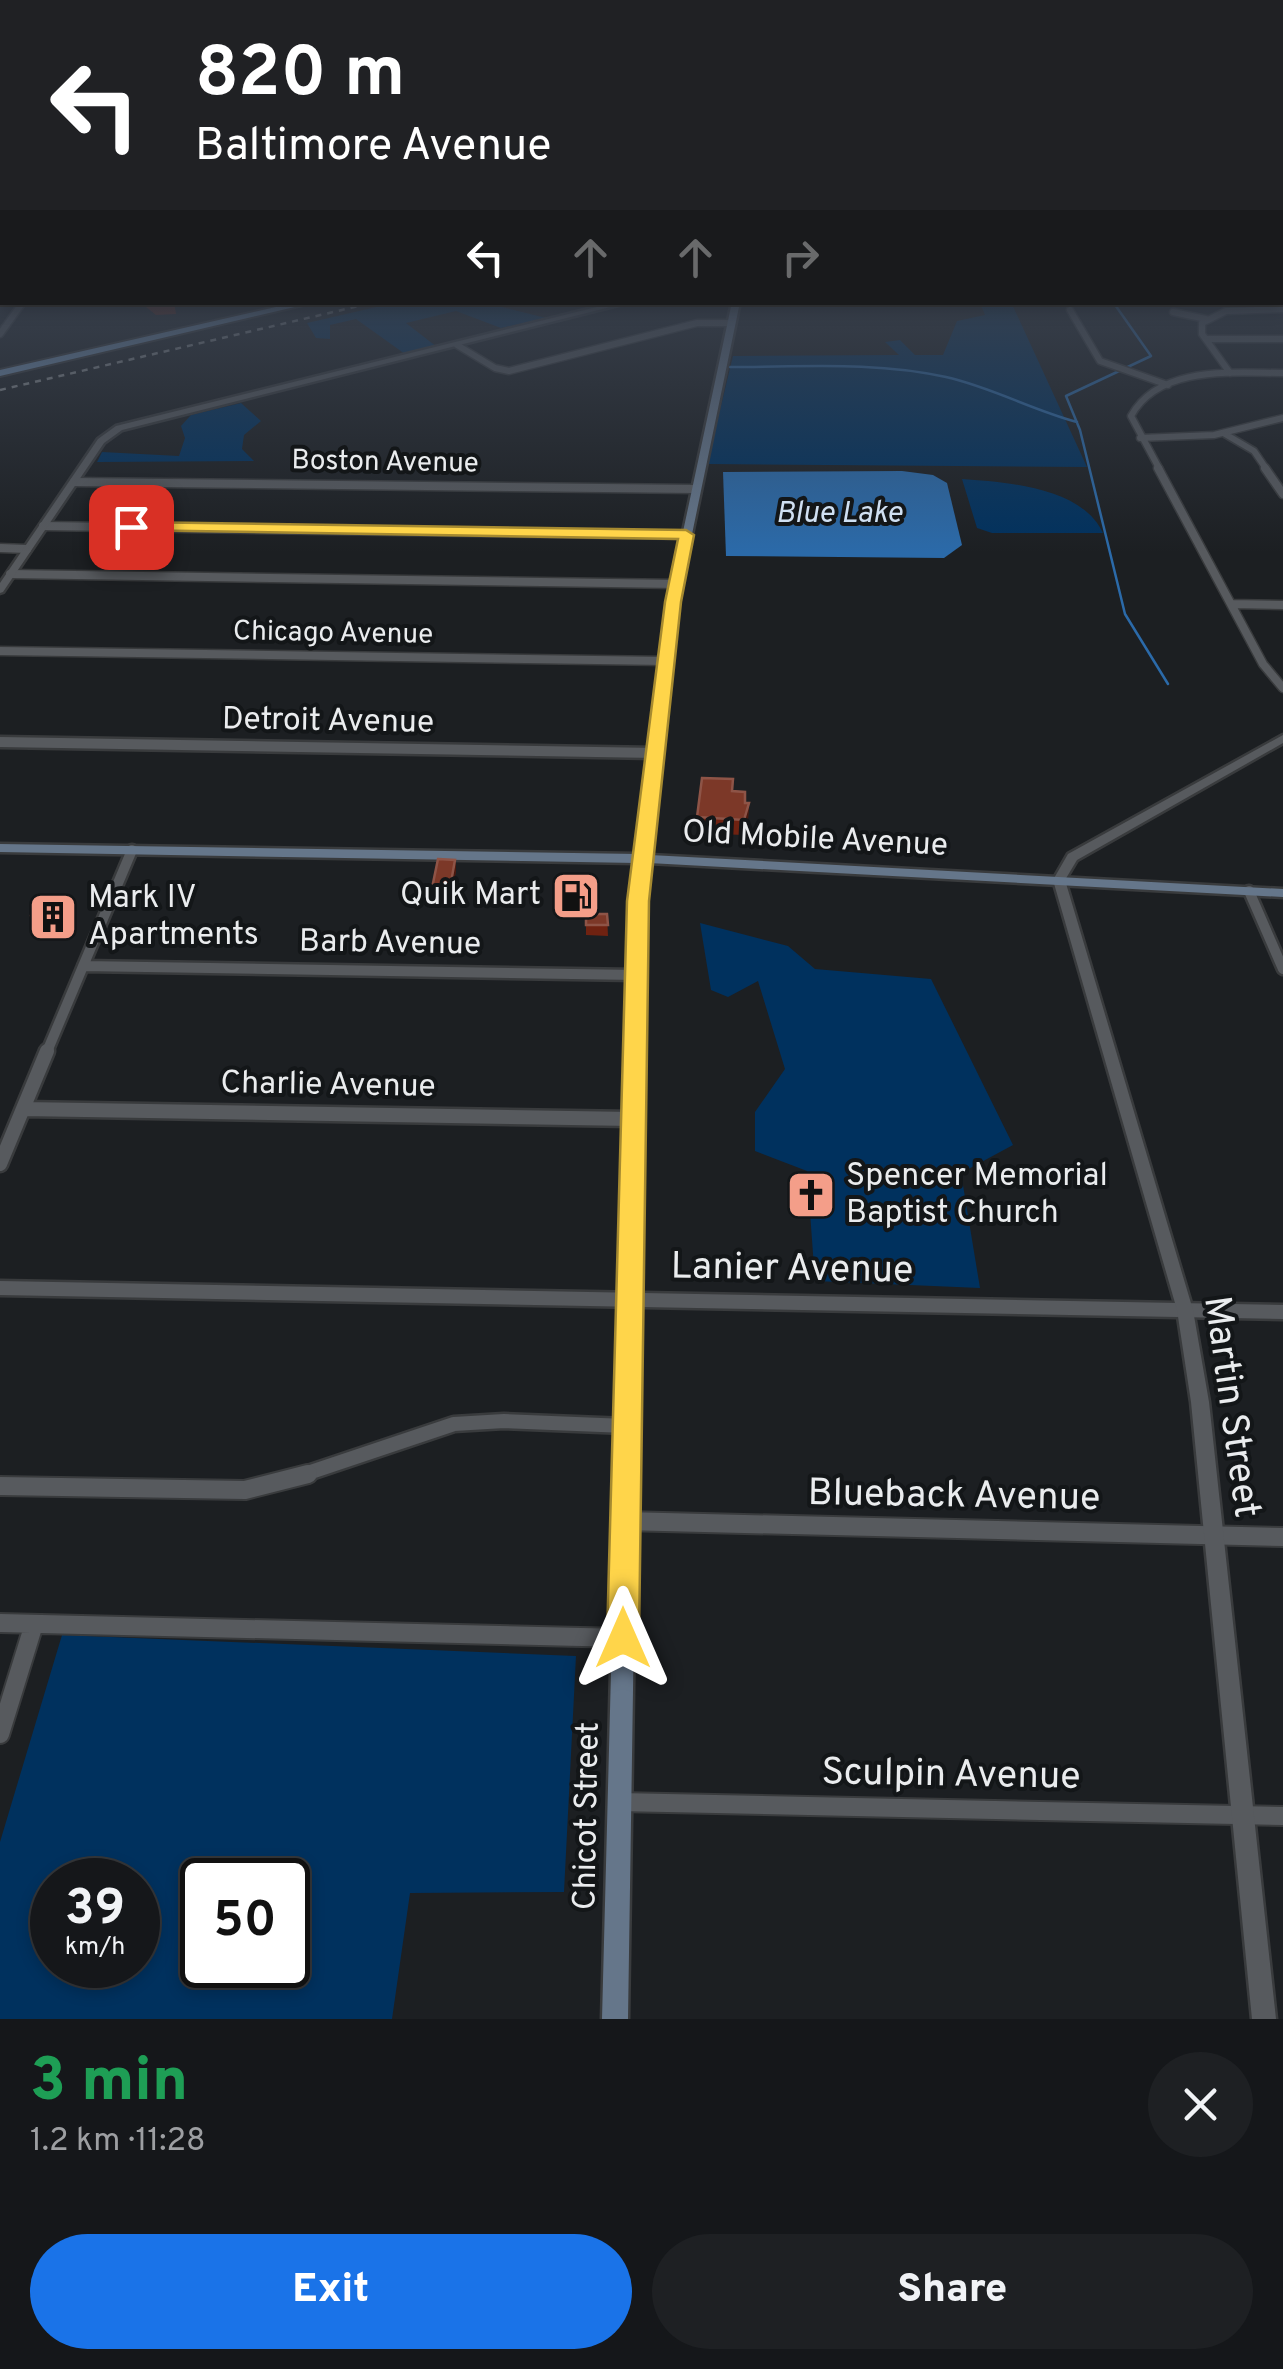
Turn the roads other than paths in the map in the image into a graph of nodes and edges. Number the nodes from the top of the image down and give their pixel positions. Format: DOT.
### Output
graph roads {
  1 [pos="31,365"];
  2 [pos="376,365"];
  3 [pos="494,365"];
  4 [pos="530,365"];
  5 [pos="722,365"];
  6 [pos="1112,365"];
  7 [pos="1225,365"];
  8 [pos="0,373"];
  9 [pos="1230,373"];
  10 [pos="1283,374"];
  11 [pos="1168,385"];
  12 [pos="1283,418"];
  13 [pos="1224,434"];
  14 [pos="1140,438"];
  15 [pos="74,482"];
  16 [pos="696,489"];
  17 [pos="1283,494"];
  18 [pos="43,526"];
  19 [pos="686,535"];
  20 [pos="0,548"];
  21 [pos="27,549"];
  22 [pos="10,574"];
  23 [pos="677,584"];
  24 [pos="0,590"];
  25 [pos="1231,604"];
  26 [pos="1283,605"];
  27 [pos="0,651"];
  28 [pos="666,662"];
  29 [pos="1283,688"];
  30 [pos="1283,738"];
  31 [pos="0,742"];
  32 [pos="656,753"];
  33 [pos="0,848"];
  34 [pos="132,850"];
  35 [pos="642,859"];
  36 [pos="1059,880"];
  37 [pos="1249,890"];
  38 [pos="1283,892"];
  39 [pos="83,966"];
  40 [pos="1283,969"];
  41 [pos="636,975"];
  42 [pos="23,1109"];
  43 [pos="632,1119"];
  44 [pos="0,1164"];
  45 [pos="0,1288"];
  46 [pos="628,1299"];
  47 [pos="1185,1310"];
  48 [pos="1283,1312"];
  49 [pos="626,1426"];
  50 [pos="0,1486"];
  51 [pos="624,1521"];
  52 [pos="1214,1535"];
  53 [pos="1283,1536"];
  54 [pos="0,1623"];
  55 [pos="34,1624"];
  56 [pos="623,1638"];
  57 [pos="0,1734"];
  58 [pos="618,1802"];
  59 [pos="1244,1816"];
  60 [pos="1283,1816"];
  61 [pos="615,2019"];
  62 [pos="1264,2019"];
  1 -- 8 [label="main road"];
  2 -- 15 [label="street"];
  3 -- 4 [label="street"];
  5 -- 16 [label="main road, Chicot Street"];
  6 -- 11 [label="street"];
  7 -- 9 [label="street"];
  9 -- 10 [label="street"];
  9 -- 11 [label="street"];
  11 -- 14 [label="street"];
  12 -- 13 [label="street"];
  13 -- 14 [label="street"];
  13 -- 17 [label="street"];
  14 -- 25 [label="street"];
  15 -- 16 [label="street, Boston Avenue"];
  15 -- 18 [label="street"];
  16 -- 19 [label="main road, Chicot Street"];
  18 -- 19 [label="street"];
  18 -- 21 [label="street"];
  19 -- 23 [label="main road, Chicot Street"];
  20 -- 21 [label="street"];
  21 -- 22 [label="street"];
  22 -- 23 [label="street"];
  22 -- 24 [label="street"];
  23 -- 28 [label="main road, Chicot Street"];
  25 -- 26 [label="street"];
  25 -- 29 [label="street"];
  27 -- 28 [label="street, Chicago Avenue"];
  28 -- 32 [label="main road, Chicot Street"];
  30 -- 36 [label="street"];
  31 -- 32 [label="street, Detroit Avenue"];
  32 -- 35 [label="main road, Chicot Street"];
  33 -- 34 [label="main road, Old Mobile Avenue"];
  34 -- 35 [label="main road, Old Mobile Avenue"];
  34 -- 39 [label="street"];
  35 -- 36 [label="main road, Old Mobile Avenue"];
  35 -- 41 [label="main road, Chicot Street"];
  36 -- 37 [label="main road, Old Mobile Avenue"];
  36 -- 47 [label="street, Martin Street"];
  37 -- 38 [label="main road, Old Mobile Avenue"];
  37 -- 40 [label="street"];
  39 -- 41 [label="street, Barb Avenue"];
  39 -- 42 [label="street"];
  41 -- 43 [label="main road, Chicot Street"];
  42 -- 43 [label="street, Charlie Avenue"];
  42 -- 44 [label="street"];
  43 -- 46 [label="main road, Chicot Street"];
  45 -- 46 [label="street, Lanier Avenue"];
  46 -- 47 [label="street, Lanier Avenue"];
  46 -- 49 [label="main road, Chicot Street"];
  47 -- 48 [label="street, Lanier Avenue"];
  47 -- 52 [label="street, Martin Street"];
  49 -- 50 [label="street"];
  49 -- 51 [label="main road, Chicot Street"];
  51 -- 52 [label="street, Blueback Avenue"];
  51 -- 56 [label="main road, Chicot Street"];
  52 -- 53 [label="street, Blueback Avenue"];
  52 -- 59 [label="street, Martin Street"];
  54 -- 55 [label="street"];
  55 -- 56 [label="street"];
  55 -- 57 [label="street"];
  56 -- 58 [label="main road, Chicot Street"];
  58 -- 59 [label="street, Sculpin Avenue"];
  58 -- 61 [label="main road, Chicot Street"];
  59 -- 60 [label="street, Sculpin Avenue"];
  59 -- 62 [label="street, Martin Street"];
}
